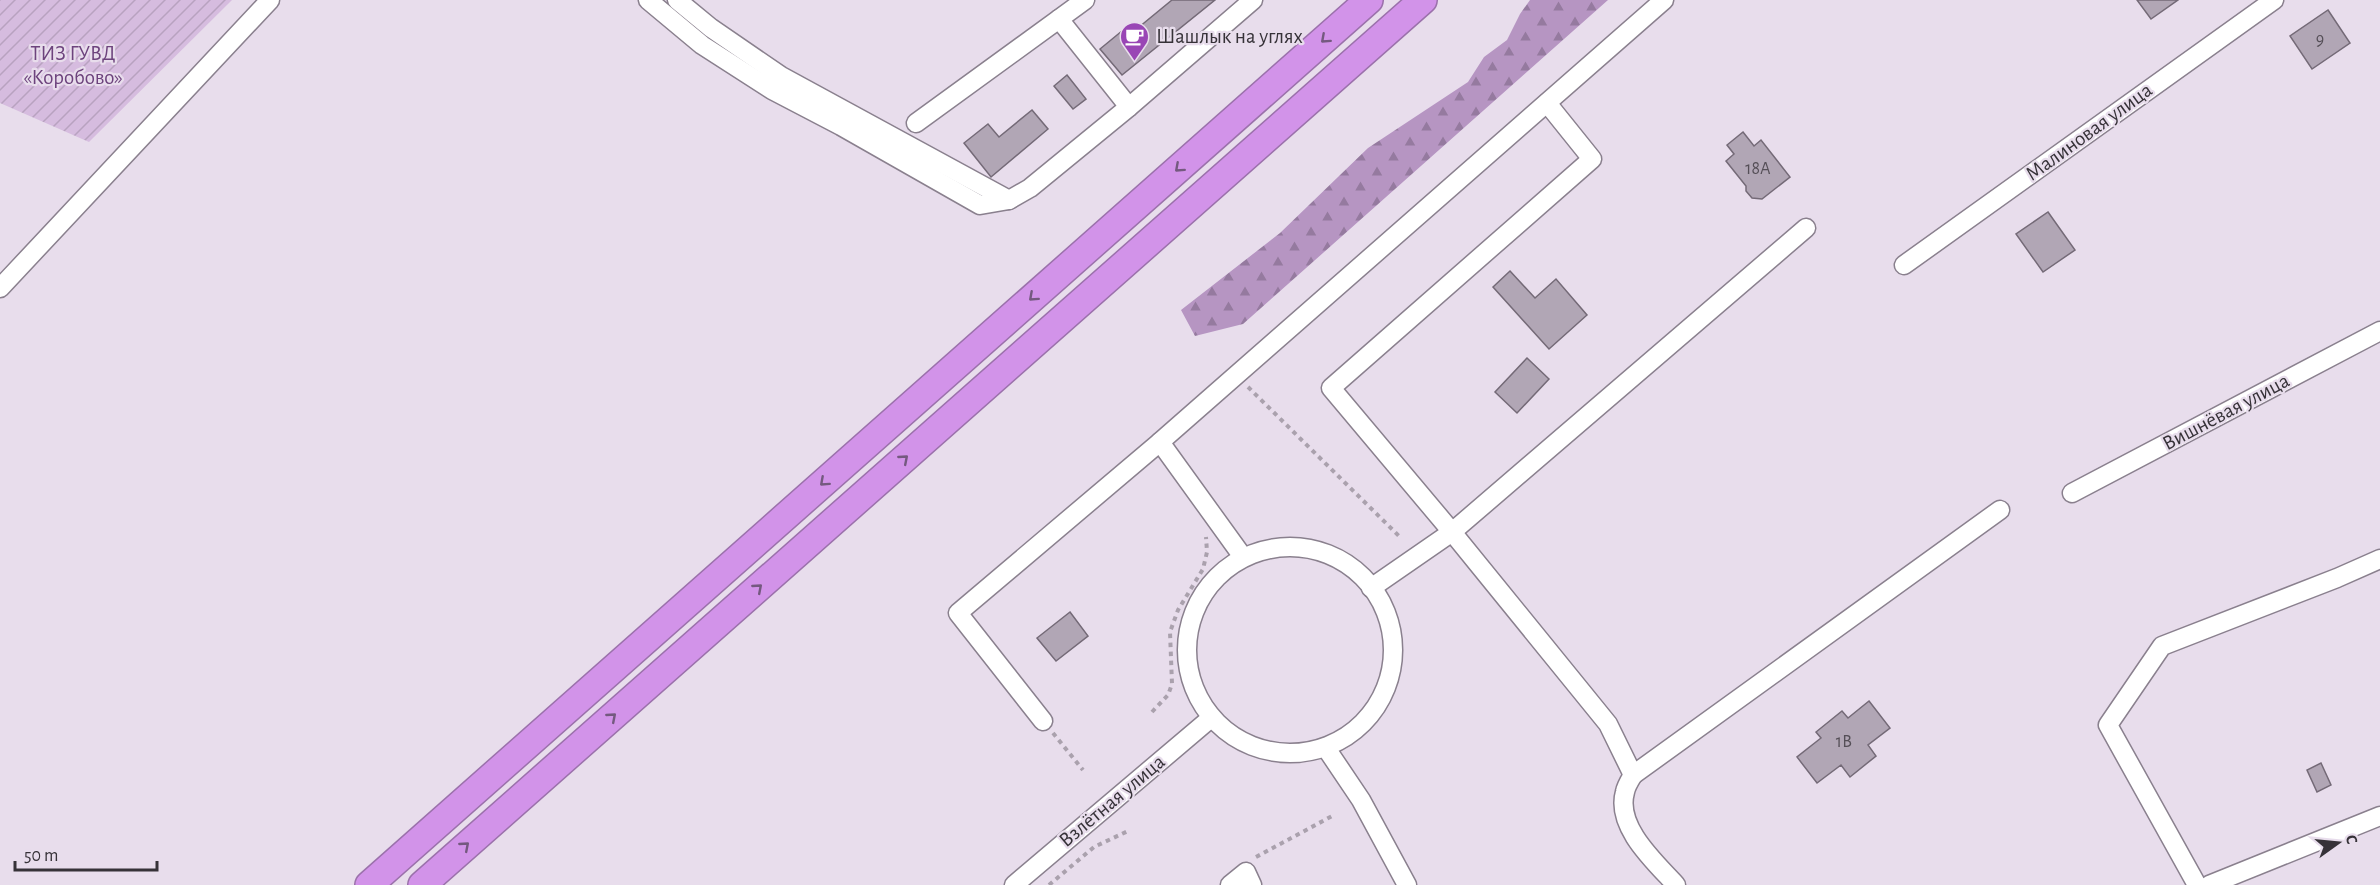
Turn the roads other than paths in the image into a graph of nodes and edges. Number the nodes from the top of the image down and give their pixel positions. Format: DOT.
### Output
graph roads {
  1 [pos="270,0"];
  2 [pos="648,0"];
  3 [pos="677,0"];
  4 [pos="1085,0"];
  5 [pos="1369,0"];
  6 [pos="1423,0"];
  7 [pos="1664,0"];
  8 [pos="2274,0"];
  9 [pos="1243,3"];
  10 [pos="1059,19"];
  11 [pos="1547,103"];
  12 [pos="1129,107"];
  13 [pos="916,123"];
  14 [pos="1009,200"];
  15 [pos="1806,228"];
  16 [pos="1904,265"];
  17 [pos="1,286"];
  18 [pos="2380,331"];
  19 [pos="1160,442"];
  20 [pos="2072,493"];
  21 [pos="2000,510"];
  22 [pos="1452,532"];
  23 [pos="1243,557"];
  24 [pos="2380,559"];
  25 [pos="1371,588"];
  26 [pos="1210,718"];
  27 [pos="1043,721"];
  28 [pos="1326,748"];
  29 [pos="1633,775"];
  30 [pos="2380,816"];
  31 [pos="369,885"];
  32 [pos="422,885"];
  33 [pos="1014,885"];
  34 [pos="1230,885"];
  35 [pos="1252,885"];
  36 [pos="1407,885"];
  37 [pos="1676,885"];
  38 [pos="2197,885"];
  39 [pos="2209,885"];
  1 -- 17 [label="street"];
  2 -- 14 [label="street"];
  3 -- 14 [label="street"];
  4 -- 10 [label="street"];
  5 -- 31 [label="highway, one-way"];
  32 -- 6 [label="highway, one-way"];
  7 -- 11 [label="street"];
  8 -- 16 [label="street, Малиновая улица"];
  9 -- 12 [label="street"];
  10 -- 12 [label="street"];
  10 -- 13 [label="street"];
  11 -- 19 [label="street"];
  11 -- 22 [label="street"];
  12 -- 14 [label="street"];
  15 -- 22 [label="street"];
  18 -- 20 [label="street, Вишнёвая улица"];
  19 -- 23 [label="street"];
  19 -- 27 [label="street"];
  21 -- 29 [label="street"];
  22 -- 25 [label="street"];
  22 -- 29 [label="street"];
  23 -- 25 [label="street"];
  23 -- 26 [label="street"];
  24 -- 38 [label="street"];
  25 -- 28 [label="street"];
  26 -- 28 [label="street"];
  26 -- 33 [label="street, Взлётная улица"];
  28 -- 36 [label="street"];
  29 -- 37 [label="street"];
  30 -- 39 [label="street"];
  34 -- 35 [label="street"];
}
